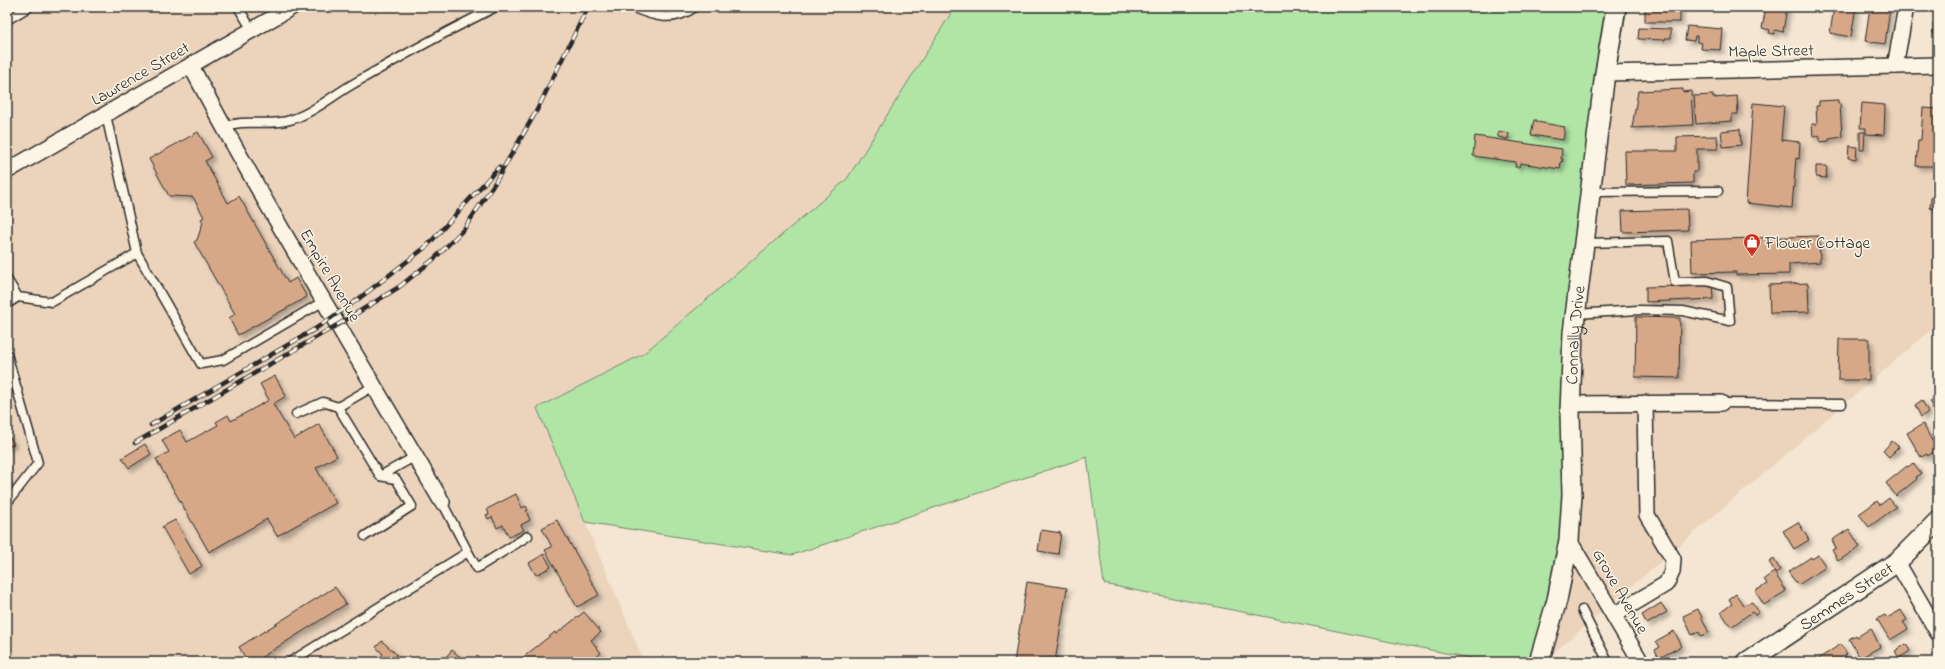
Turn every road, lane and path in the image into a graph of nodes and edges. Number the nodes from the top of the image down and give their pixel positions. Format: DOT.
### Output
graph roads {
  1 [pos="29,7"];
  2 [pos="238,7"];
  3 [pos="292,7"];
  4 [pos="496,7"];
  5 [pos="631,7"];
  6 [pos="695,7"];
  7 [pos="1616,7"];
  8 [pos="1906,7"];
  9 [pos="7,20"];
  10 [pos="252,30"];
  11 [pos="1938,65"];
  12 [pos="191,66"];
  13 [pos="1895,66"];
  14 [pos="1605,73"];
  15 [pos="106,114"];
  16 [pos="224,127"];
  17 [pos="7,171"];
  18 [pos="1718,191"];
  19 [pos="1591,192"];
  20 [pos="1584,244"];
  21 [pos="137,253"];
  22 [pos="7,279"];
  23 [pos="18,298"];
  24 [pos="324,301"];
  25 [pos="7,304"];
  26 [pos="1576,314"];
  27 [pos="7,354"];
  28 [pos="374,386"];
  29 [pos="1645,403"];
  30 [pos="1721,403"];
  31 [pos="1570,404"];
  32 [pos="1842,404"];
  33 [pos="338,407"];
  34 [pos="296,414"];
  35 [pos="416,456"];
  36 [pos="380,476"];
  37 [pos="442,502"];
  38 [pos="7,503"];
  39 [pos="1938,521"];
  40 [pos="365,536"];
  41 [pos="528,536"];
  42 [pos="1569,540"];
  43 [pos="468,552"];
  44 [pos="1897,562"];
  45 [pos="1582,610"];
  46 [pos="1614,615"];
  47 [pos="1938,633"];
  48 [pos="1605,661"];
  49 [pos="290,662"];
  50 [pos="1539,662"];
  51 [pos="1641,662"];
  52 [pos="1747,662"];
  1 -- 9 [label="lane"];
  2 -- 10 [label="lane"];
  3 -- 10 [label="street, Lawrence Street"];
  4 -- 16 [label="lane"];
  5 -- 6 [label="lane"];
  7 -- 14 [label="street, Connally Drive"];
  8 -- 13 [label="street"];
  10 -- 12 [label="street, Lawrence Street"];
  11 -- 13 [label="street, Maple Street"];
  12 -- 15 [label="street, Lawrence Street"];
  12 -- 16 [label="street, Empire Avenue"];
  13 -- 14 [label="street, Maple Street"];
  14 -- 19 [label="street, Connally Drive"];
  15 -- 17 [label="street, Lawrence Street"];
  15 -- 21 [label="lane"];
  16 -- 24 [label="street, Empire Avenue"];
  18 -- 19 [label="lane"];
  19 -- 20 [label="street, Connally Drive"];
  20 -- 26 [label="street, Connally Drive"];
  20 -- 26 [label="lane"];
  21 -- 23 [label="lane"];
  21 -- 24 [label="lane"];
  22 -- 23 [label="lane"];
  23 -- 25 [label="lane"];
  24 -- 28 [label="street, Empire Avenue"];
  26 -- 31 [label="street, Connally Drive"];
  27 -- 38 [label="lane"];
  28 -- 33 [label="lane"];
  28 -- 35 [label="street, Empire Avenue"];
  29 -- 30 [label="street"];
  29 -- 31 [label="street"];
  29 -- 46 [label="street"];
  30 -- 32 [label="lane"];
  31 -- 42 [label="street, Connally Drive"];
  33 -- 34 [label="lane"];
  33 -- 36 [label="lane"];
  35 -- 36 [label="lane"];
  35 -- 37 [label="street, Empire Avenue"];
  36 -- 40 [label="lane"];
  37 -- 43 [label="lane"];
  39 -- 44 [label="street, Semmes Street"];
  41 -- 43 [label="lane"];
  42 -- 46 [label="street, Grove Avenue"];
  42 -- 50 [label="street, Connally Drive"];
  43 -- 49 [label="lane"];
  44 -- 47 [label="street"];
  44 -- 52 [label="street, Semmes Street"];
  45 -- 48 [label="lane"];
  46 -- 51 [label="street, Grove Avenue"];
}
